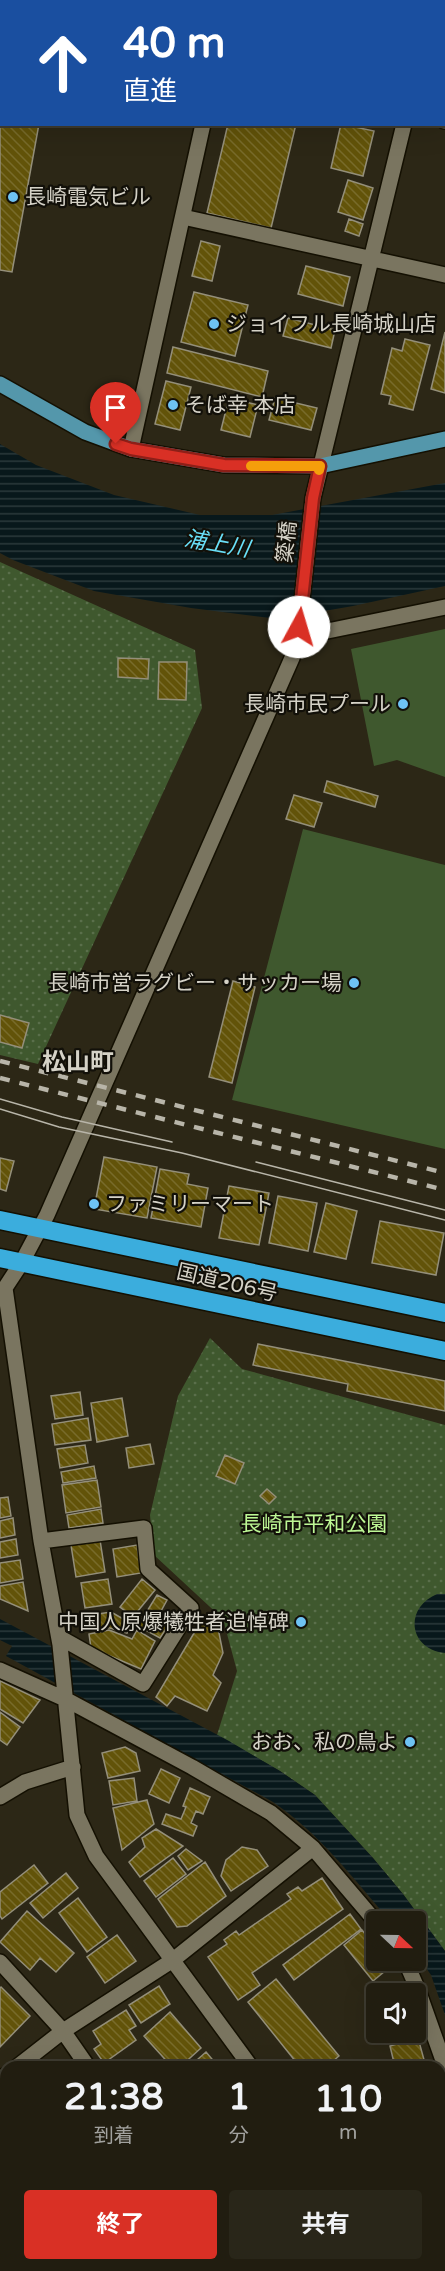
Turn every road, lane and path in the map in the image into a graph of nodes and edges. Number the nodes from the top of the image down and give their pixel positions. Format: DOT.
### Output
graph roads {
  1 [pos="204,126"];
  2 [pos="404,126"];
  3 [pos="183,217"];
  4 [pos="373,259"];
  5 [pos="445,275"];
  6 [pos="0,384"];
  7 [pos="445,440"];
  8 [pos="131,449"];
  9 [pos="320,466"];
  10 [pos="445,607"];
  11 [pos="298,632"];
  12 [pos="0,1220"];
  13 [pos="40,1228"];
  14 [pos="0,1258"];
  15 [pos="22,1262"];
  16 [pos="445,1313"];
  17 [pos="445,1351"];
  18 [pos="41,1541"];
  19 [pos="60,1641"];
  20 [pos="0,1670"];
  21 [pos="67,1698"];
  22 [pos="73,1767"];
  23 [pos="0,1797"];
  24 [pos="313,1848"];
  25 [pos="367,1911"];
  26 [pos="173,1960"];
  27 [pos="0,1962"];
  28 [pos="410,1971"];
  29 [pos="63,2031"];
  30 [pos="24,2061"];
  31 [pos="84,2061"];
  32 [pos="247,2061"];
  33 [pos="443,2061"];
  1 -- 3 [label="street"];
  2 -- 4 [label="street, 簗橋"];
  3 -- 4 [label="street"];
  3 -- 8 [label="street"];
  4 -- 5 [label="street"];
  4 -- 9 [label="street, 簗橋"];
  6 -- 8 [label="main road"];
  7 -- 9 [label="main road"];
  8 -- 9 [label="main road"];
  9 -- 11 [label="street, 簗橋"];
  10 -- 11 [label="street"];
  11 -- 13 [label="street, 簗橋"];
  12 -- 13 [label="highway, 国道206号"];
  13 -- 15 [label="street, 簗橋"];
  13 -- 16 [label="highway, 国道206号"];
  14 -- 15 [label="highway, 国道206号"];
  15 -- 17 [label="highway, 国道206号"];
  15 -- 18 [label="street, 簗橋"];
  18 -- 19 [label="street, 簗橋"];
  18 -- 19 [label="street"];
  19 -- 21 [label="street, 簗橋"];
  20 -- 21 [label="street"];
  21 -- 22 [label="street, 簗橋"];
  21 -- 24 [label="street"];
  22 -- 23 [label="street"];
  22 -- 26 [label="street, 簗橋"];
  24 -- 25 [label="street"];
  24 -- 26 [label="street"];
  26 -- 29 [label="street"];
  26 -- 32 [label="street, 簗橋"];
  27 -- 29 [label="street"];
  28 -- 33 [label="street"];
  29 -- 30 [label="street"];
  29 -- 31 [label="street"];
}
